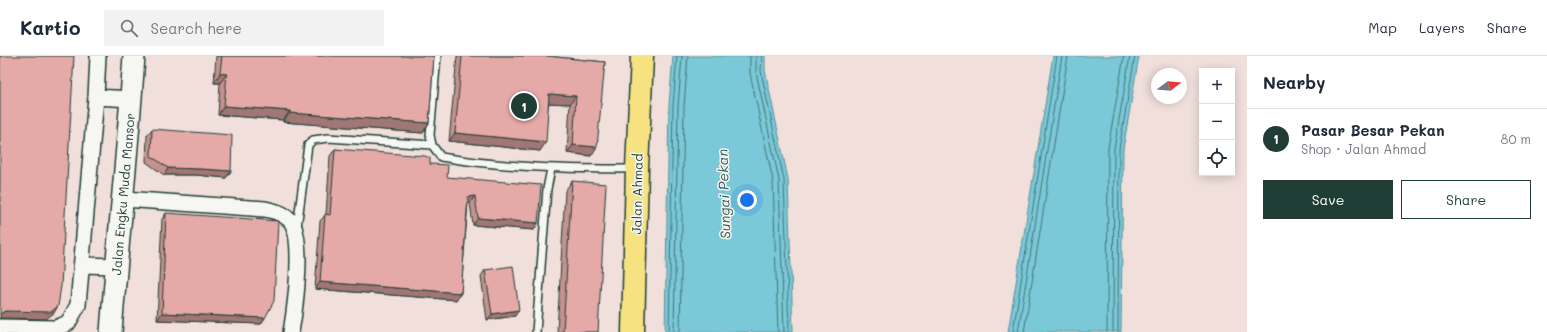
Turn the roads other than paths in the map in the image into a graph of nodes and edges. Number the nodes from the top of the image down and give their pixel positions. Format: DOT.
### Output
graph roads {
  1 [pos="98,56"];
  2 [pos="134,56"];
  3 [pos="436,56"];
  4 [pos="642,56"];
  5 [pos="96,97"];
  6 [pos="131,99"];
  7 [pos="432,145"];
  8 [pos="637,168"];
  9 [pos="551,169"];
  10 [pos="124,199"];
  11 [pos="296,232"];
  12 [pos="82,265"];
  13 [pos="116,266"];
  14 [pos="0,327"];
  15 [pos="111,332"];
  16 [pos="291,332"];
  17 [pos="536,332"];
  18 [pos="633,332"];
  1 -- 5 [label="street"];
  2 -- 6 [label="street, Jalan Engku Muda Mansor"];
  3 -- 7 [label="lane"];
  4 -- 8 [label="highway, Jalan Ahmad"];
  5 -- 6 [label="street"];
  5 -- 12 [label="street"];
  6 -- 10 [label="street, Jalan Engku Muda Mansor"];
  7 -- 9 [label="lane"];
  7 -- 11 [label="lane"];
  8 -- 9 [label="lane"];
  8 -- 18 [label="highway, Jalan Ahmad"];
  9 -- 17 [label="lane"];
  10 -- 11 [label="street"];
  10 -- 13 [label="street, Jalan Engku Muda Mansor"];
  11 -- 16 [label="street"];
  12 -- 13 [label="street"];
  12 -- 14 [label="street"];
  13 -- 15 [label="street, Jalan Engku Muda Mansor"];
}
